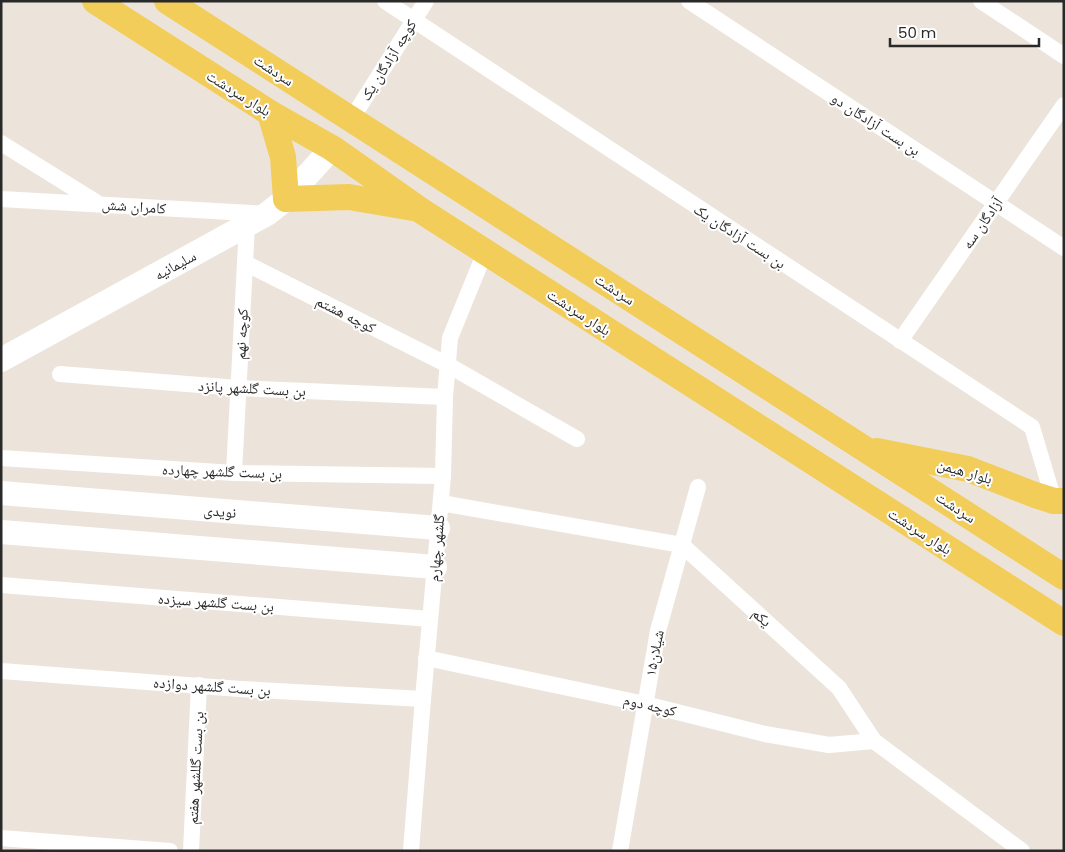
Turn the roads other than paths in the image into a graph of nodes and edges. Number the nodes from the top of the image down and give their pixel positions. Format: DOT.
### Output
graph roads {
  1 [pos="95,1"];
  2 [pos="167,1"];
  3 [pos="385,1"];
  4 [pos="426,1"];
  5 [pos="688,1"];
  6 [pos="981,1"];
  7 [pos="413,20"];
  8 [pos="1064,56"];
  9 [pos="1064,105"];
  10 [pos="270,114"];
  11 [pos="351,120"];
  12 [pos="1,142"];
  13 [pos="332,148"];
  14 [pos="1,199"];
  15 [pos="98,203"];
  16 [pos="996,203"];
  17 [pos="277,206"];
  18 [pos="420,210"];
  19 [pos="247,225"];
  20 [pos="1064,248"];
  21 [pos="485,252"];
  22 [pos="245,263"];
  23 [pos="900,341"];
  24 [pos="1,360"];
  25 [pos="448,365"];
  26 [pos="60,374"];
  27 [pos="238,388"];
  28 [pos="444,397"];
  29 [pos="577,439"];
  30 [pos="864,448"];
  31 [pos="1,458"];
  32 [pos="234,473"];
  33 [pos="443,476"];
  34 [pos="698,487"];
  35 [pos="1,493"];
  36 [pos="1059,501"];
  37 [pos="441,503"];
  38 [pos="438,528"];
  39 [pos="1,532"];
  40 [pos="682,545"];
  41 [pos="435,567"];
  42 [pos="1064,576"];
  43 [pos="1,586"];
  44 [pos="430,619"];
  45 [pos="1064,622"];
  46 [pos="426,658"];
  47 [pos="1,671"];
  48 [pos="199,685"];
  49 [pos="422,699"];
  50 [pos="645,704"];
  51 [pos="874,741"];
  52 [pos="1,838"];
  53 [pos="40,846"];
  54 [pos="26,851"];
  55 [pos="170,851"];
  56 [pos="191,851"];
  57 [pos="411,851"];
  58 [pos="620,851"];
  59 [pos="1022,851"];
  1 -- 10 [label="main road, بلوار سردشت"];
  2 -- 11 [label="main road, سردشت"];
  3 -- 7 [label="street, بن بست آزادگان یک"];
  4 -- 7 [label="street, کوچه آزادگان یک"];
  5 -- 16 [label="street, بن بست آزادگان دو"];
  6 -- 8 [label="street"];
  7 -- 11 [label="street, کوچه آزادگان یک"];
  7 -- 23 [label="street, بن بست آزادگان یک"];
  9 -- 16 [label="street, آزادگان سه"];
  10 -- 13 [label="main road, بلوار سردشت"];
  10 -- 17 [label="main road"];
  11 -- 13 [label="main road"];
  11 -- 30 [label="main road, سردشت"];
  12 -- 15 [label="street"];
  13 -- 17 [label="street, سلیمانیه"];
  13 -- 18 [label="main road, بلوار سردشت"];
  14 -- 15 [label="street, کامران شش"];
  15 -- 17 [label="street, کامران شش"];
  16 -- 20 [label="street, بن بست آزادگان دو"];
  16 -- 23 [label="street, آزادگان سه"];
  17 -- 18 [label="main road"];
  17 -- 19 [label="street, سلیمانیه"];
  18 -- 21 [label="main road, بلوار سردشت"];
  19 -- 22 [label="street, کوچه نهم"];
  19 -- 24 [label="street, سلیمانیه"];
  21 -- 25 [label="street, گلشهر چهارم"];
  21 -- 45 [label="main road, بلوار سردشت"];
  22 -- 25 [label="street, کوچه هشتم"];
  22 -- 27 [label="street, کوچه نهم"];
  23 -- 36 [label="street, بن بست آزادگان یک"];
  25 -- 28 [label="street, گلشهر چهارم"];
  25 -- 29 [label="street, کوچه هشتم"];
  26 -- 27 [label="street, بن بست گلشهر پانزد"];
  27 -- 28 [label="street, بن بست گلشهر پانزد"];
  27 -- 32 [label="street, کوچه نهم"];
  28 -- 33 [label="street, گلشهر چهارم"];
  30 -- 36 [label="main road, بلوار هیمن"];
  30 -- 42 [label="main road, سردشت"];
  31 -- 32 [label="street, بن بست گلشهر چهارده"];
  32 -- 33 [label="street, بن بست گلشهر چهارده"];
  33 -- 37 [label="street, گلشهر چهارم"];
  34 -- 40 [label="street, شیلان۱۵"];
  35 -- 38 [label="street, نویدی"];
  37 -- 38 [label="street, گلشهر چهارم"];
  37 -- 40 [label="street"];
  38 -- 41 [label="street, گلشهر چهارم"];
  39 -- 41 [label="street"];
  40 -- 50 [label="street, شیلان۱۵"];
  40 -- 51 [label="street, یکم"];
  41 -- 44 [label="street, گلشهر چهارم"];
  43 -- 44 [label="street, بن بست گلشهر سیزده"];
  44 -- 46 [label="street, گلشهر چهارم"];
  46 -- 49 [label="street, گلشهر چهارم"];
  46 -- 50 [label="street, کوچه دوم"];
  47 -- 48 [label="street, بن بست گلشهر دوازده"];
  48 -- 49 [label="street, بن بست گلشهر دوازده"];
  48 -- 56 [label="street, بن بست گللشهر هفتم"];
  49 -- 57 [label="street, گلشهر چهارم"];
  50 -- 51 [label="street, کوچه دوم"];
  50 -- 58 [label="street, شیلان۱۵"];
  51 -- 59 [label="street, یکم"];
  52 -- 53 [label="street"];
  53 -- 54 [label="street"];
  53 -- 55 [label="street"];
}
